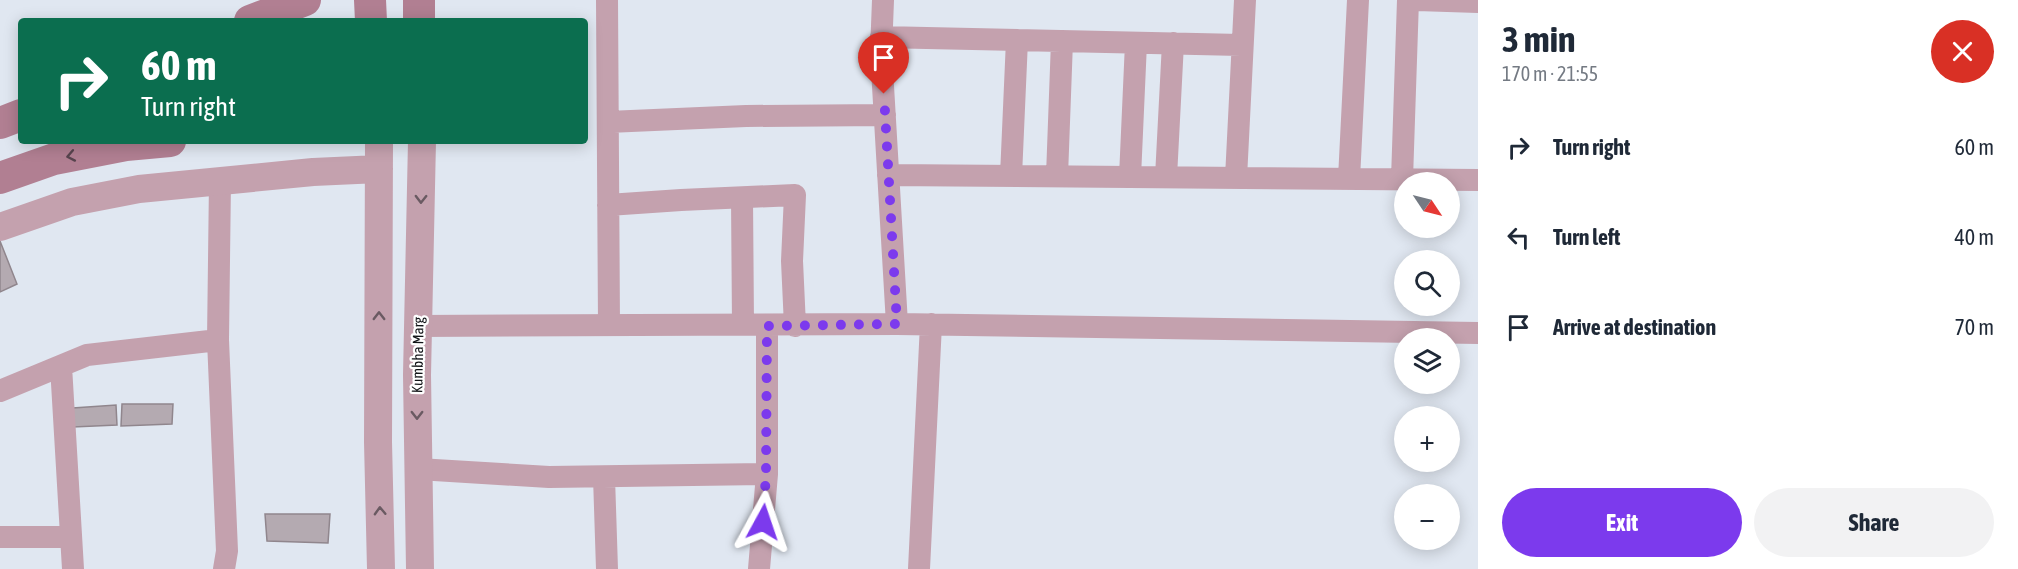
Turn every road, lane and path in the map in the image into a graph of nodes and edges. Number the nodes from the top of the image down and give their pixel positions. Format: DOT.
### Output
graph roads {
  1 [pos="305,0"];
  2 [pos="370,0"];
  3 [pos="419,0"];
  4 [pos="607,0"];
  5 [pos="883,0"];
  6 [pos="1245,0"];
  7 [pos="1358,0"];
  8 [pos="1408,0"];
  9 [pos="1417,0"];
  10 [pos="1478,2"];
  11 [pos="258,18"];
  12 [pos="371,18"];
  13 [pos="419,18"];
  14 [pos="881,37"];
  15 [pos="1017,40"];
  16 [pos="1062,41"];
  17 [pos="1136,43"];
  18 [pos="1173,44"];
  19 [pos="1241,45"];
  20 [pos="885,115"];
  21 [pos="18,116"];
  22 [pos="608,122"];
  23 [pos="0,123"];
  24 [pos="137,144"];
  25 [pos="379,144"];
  26 [pos="422,144"];
  27 [pos="379,169"];
  28 [pos="1402,172"];
  29 [pos="888,175"];
  30 [pos="1011,176"];
  31 [pos="1057,176"];
  32 [pos="1130,177"];
  33 [pos="1166,177"];
  34 [pos="0,178"];
  35 [pos="1236,178"];
  36 [pos="1349,179"];
  37 [pos="1394,179"];
  38 [pos="1460,180"];
  39 [pos="1478,180"];
  40 [pos="220,181"];
  41 [pos="742,198"];
  42 [pos="608,205"];
  43 [pos="0,227"];
  44 [pos="742,324"];
  45 [pos="897,324"];
  46 [pos="932,324"];
  47 [pos="609,325"];
  48 [pos="418,326"];
  49 [pos="767,326"];
  50 [pos="795,326"];
  51 [pos="1478,333"];
  52 [pos="218,340"];
  53 [pos="61,366"];
  54 [pos="0,391"];
  55 [pos="418,469"];
  56 [pos="766,474"];
  57 [pos="604,477"];
  58 [pos="0,537"];
  59 [pos="71,537"];
  60 [pos="73,569"];
  61 [pos="224,569"];
  62 [pos="381,569"];
  63 [pos="420,569"];
  64 [pos="606,569"];
  65 [pos="759,569"];
  66 [pos="919,569"];
  1 -- 11 [label="main road"];
  2 -- 12 [label="main road"];
  3 -- 13 [label="main road"];
  4 -- 22 [label="street"];
  5 -- 14 [label="street"];
  6 -- 19 [label="street"];
  7 -- 36 [label="street"];
  8 -- 28 [label="street"];
  9 -- 10 [label="street"];
  14 -- 15 [label="street"];
  14 -- 20 [label="street"];
  15 -- 16 [label="street"];
  15 -- 30 [label="street"];
  16 -- 17 [label="street"];
  16 -- 31 [label="street"];
  17 -- 18 [label="street"];
  17 -- 32 [label="street"];
  18 -- 19 [label="street"];
  18 -- 33 [label="street"];
  19 -- 35 [label="street"];
  20 -- 22 [label="street"];
  20 -- 29 [label="street"];
  21 -- 23 [label="main road"];
  22 -- 42 [label="street"];
  24 -- 34 [label="main road, one-way"];
  25 -- 27 [label="street"];
  26 -- 48 [label="street, Kumbha Marg, one-way"];
  27 -- 40 [label="street"];
  62 -- 27 [label="street, one-way"];
  29 -- 30 [label="street"];
  29 -- 45 [label="street"];
  30 -- 31 [label="street"];
  31 -- 32 [label="street"];
  32 -- 33 [label="street"];
  33 -- 35 [label="street"];
  35 -- 36 [label="street"];
  36 -- 37 [label="street"];
  38 -- 39 [label="street"];
  40 -- 43 [label="street"];
  40 -- 52 [label="street"];
  41 -- 42 [label="street"];
  41 -- 44 [label="street"];
  41 -- 50 [label="street"];
  42 -- 47 [label="street"];
  44 -- 47 [label="street"];
  44 -- 49 [label="street"];
  45 -- 46 [label="street"];
  45 -- 50 [label="street"];
  46 -- 51 [label="street"];
  46 -- 66 [label="street"];
  47 -- 48 [label="street"];
  48 -- 55 [label="street, Kumbha Marg, one-way"];
  49 -- 50 [label="street"];
  49 -- 56 [label="street"];
  52 -- 53 [label="street"];
  52 -- 61 [label="street"];
  53 -- 54 [label="street"];
  53 -- 59 [label="street"];
  55 -- 57 [label="street"];
  55 -- 63 [label="street, Kumbha Marg"];
  56 -- 57 [label="street"];
  56 -- 65 [label="street"];
  57 -- 64 [label="street"];
  58 -- 59 [label="street"];
  59 -- 60 [label="street"];
}
